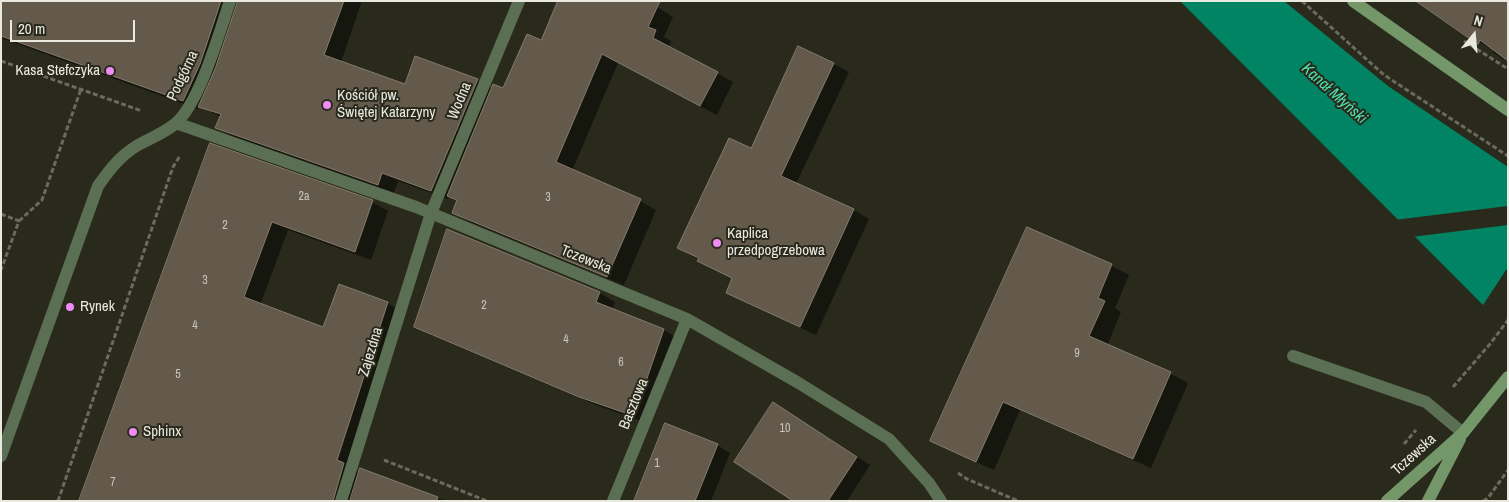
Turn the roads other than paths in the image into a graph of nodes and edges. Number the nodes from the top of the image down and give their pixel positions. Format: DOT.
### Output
graph roads {
  1 [pos="230,1"];
  2 [pos="520,1"];
  3 [pos="1353,1"];
  4 [pos="1508,110"];
  5 [pos="176,123"];
  6 [pos="431,213"];
  7 [pos="687,319"];
  8 [pos="1293,356"];
  9 [pos="1508,376"];
  10 [pos="1463,433"];
  11 [pos="1,456"];
  12 [pos="341,501"];
  13 [pos="612,501"];
  14 [pos="941,501"];
  15 [pos="1387,501"];
  16 [pos="1428,501"];
  1 -- 5 [label="street, Podgórna"];
  2 -- 6 [label="street, Wodna"];
  3 -- 4 [label="street"];
  5 -- 6 [label="street, Tczewska"];
  5 -- 11 [label="street, Podgórna"];
  6 -- 7 [label="street, Tczewska"];
  6 -- 12 [label="street, Zajezdna"];
  7 -- 13 [label="street, Basztowa"];
  7 -- 14 [label="street, Tczewska"];
  8 -- 10 [label="street"];
  9 -- 10 [label="street, Tczewska"];
  10 -- 15 [label="street, Tczewska"];
  10 -- 16 [label="street, Tczewska"];
}
